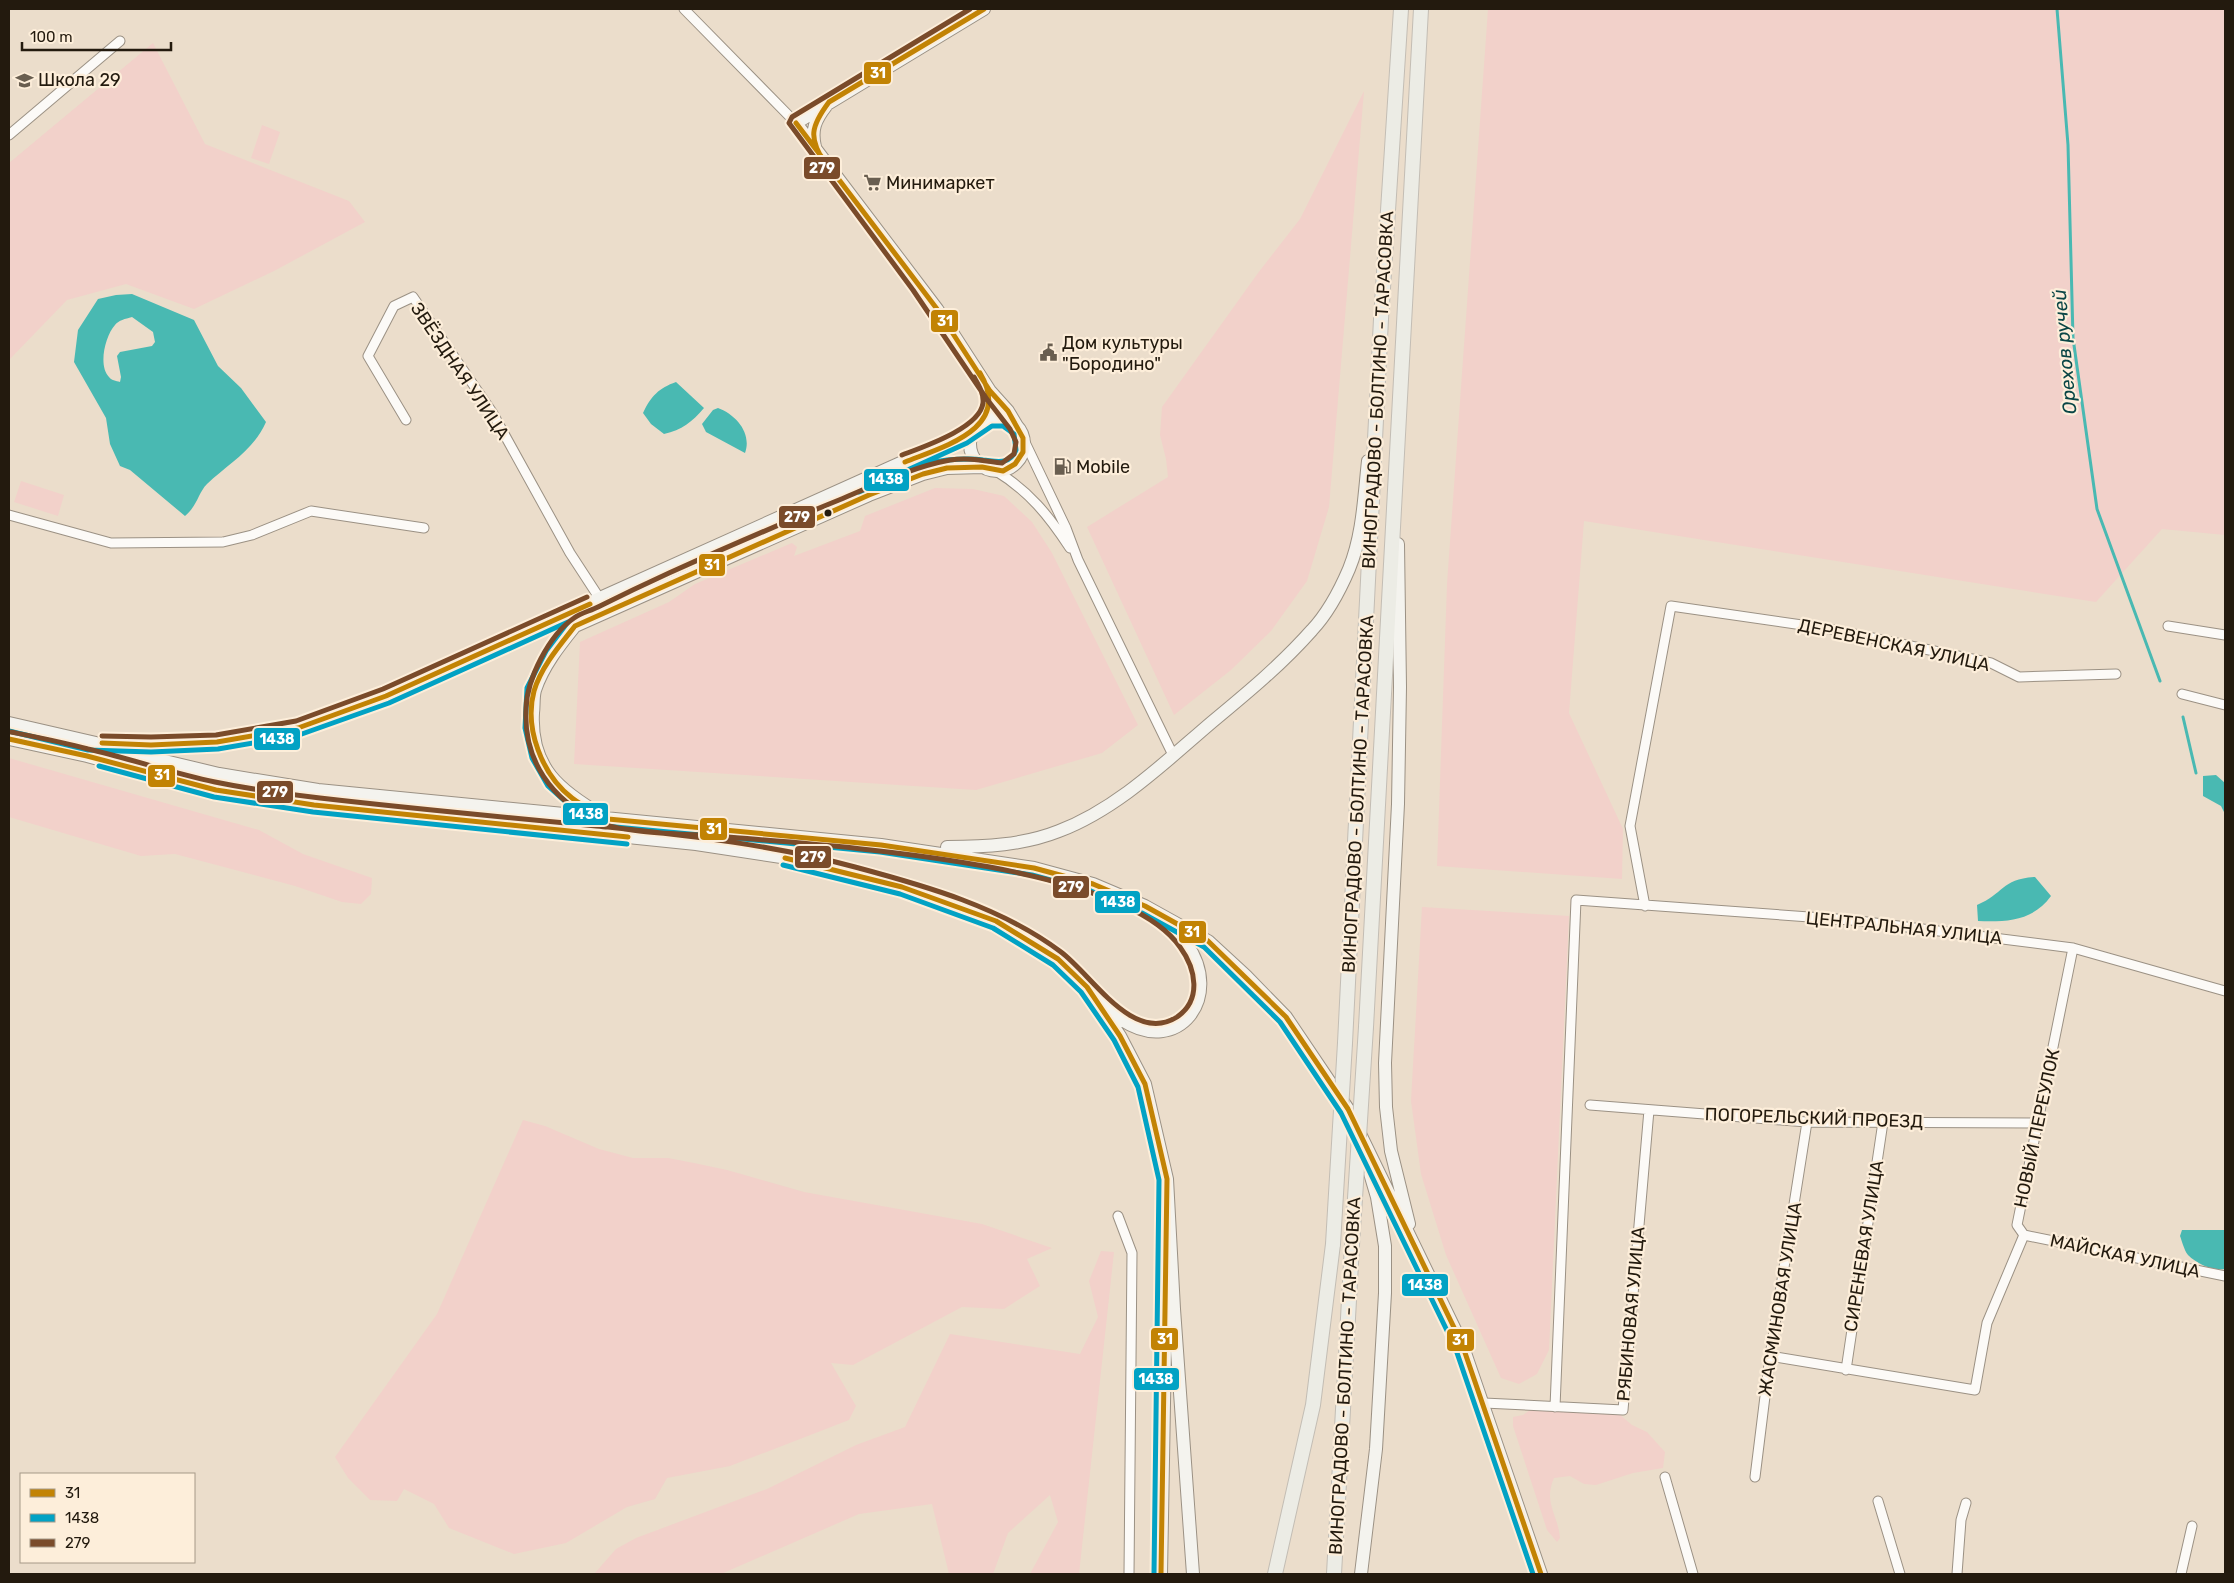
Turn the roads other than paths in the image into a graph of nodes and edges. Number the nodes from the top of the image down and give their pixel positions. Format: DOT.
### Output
graph roads {
  1 [pos="684,9"];
  2 [pos="984,9"];
  3 [pos="1401,11"];
  4 [pos="1421,11"];
  5 [pos="120,41"];
  6 [pos="829,102"];
  7 [pos="796,122"];
  8 [pos="9,135"];
  9 [pos="816,151"];
  10 [pos="1381,319"];
  11 [pos="990,391"];
  12 [pos="406,420"];
  13 [pos="984,420"];
  14 [pos="1017,426"];
  15 [pos="974,430"];
  16 [pos="1023,438"];
  17 [pos="982,467"];
  18 [pos="996,471"];
  19 [pos="1396,476"];
  20 [pos="9,515"];
  21 [pos="424,528"];
  22 [pos="1078,560"];
  23 [pos="600,599"];
  24 [pos="2168,626"];
  25 [pos="2225,635"];
  26 [pos="2116,674"];
  27 [pos="2182,694"];
  28 [pos="2225,705"];
  29 [pos="9,724"];
  30 [pos="9,739"];
  31 [pos="88,749"];
  32 [pos="1173,755"];
  33 [pos="608,819"];
  34 [pos="906,848"];
  35 [pos="1145,906"];
  36 [pos="1645,906"];
  37 [pos="2073,948"];
  38 [pos="1087,987"];
  39 [pos="2225,991"];
  40 [pos="1590,1105"];
  41 [pos="1649,1110"];
  42 [pos="1807,1122"];
  43 [pos="1883,1122"];
  44 [pos="2038,1123"];
  45 [pos="1355,1124"];
  46 [pos="1168,1179"];
  47 [pos="1118,1216"];
  48 [pos="2024,1235"];
  49 [pos="1416,1250"];
  50 [pos="2225,1276"];
  51 [pos="1770,1356"];
  52 [pos="1846,1370"];
  53 [pos="1484,1403"];
  54 [pos="1556,1407"];
  55 [pos="1341,1456"];
  56 [pos="1665,1477"];
  57 [pos="1755,1477"];
  58 [pos="1878,1501"];
  59 [pos="1966,1503"];
  60 [pos="2192,1526"];
  61 [pos="1129,1574"];
  62 [pos="1161,1574"];
  63 [pos="1193,1574"];
  64 [pos="1275,1574"];
  65 [pos="1328,1574"];
  66 [pos="1334,1574"];
  67 [pos="1361,1574"];
  68 [pos="1541,1574"];
  69 [pos="1693,1574"];
  70 [pos="1900,1574"];
  71 [pos="1957,1574"];
  72 [pos="2181,1574"];
  1 -- 7 [label="street"];
  2 -- 6 [label="main road"];
  3 -- 10 [label="main road, ВИНОГРАДОВО - БОЛТИНО - ТАРАСОВКА"];
  4 -- 19 [label="main road, ВИНОГРАДОВО - БОЛТИНО - ТАРАСОВКА"];
  5 -- 8 [label="street"];
  6 -- 7 [label="main road"];
  6 -- 9 [label="main road"];
  7 -- 9 [label="main road"];
  9 -- 11 [label="main road"];
  10 -- 32 [label="main road"];
  10 -- 64 [label="main road, ВИНОГРАДОВО - БОЛТИНО - ТАРАСОВКА, bridge"];
  11 -- 13 [label="main road"];
  11 -- 14 [label="main road"];
  12 -- 23 [label="street, ЗВЁЗДНАЯ УЛИЦА"];
  13 -- 14 [label="main road"];
  13 -- 15 [label="main road"];
  14 -- 16 [label="main road"];
  15 -- 17 [label="main road"];
  15 -- 23 [label="main road"];
  16 -- 18 [label="main road"];
  16 -- 22 [label="street"];
  17 -- 18 [label="main road"];
  17 -- 33 [label="main road"];
  18 -- 22 [label="street"];
  19 -- 49 [label="main road"];
  19 -- 55 [label="main road, ВИНОГРАДОВО - БОЛТИНО - ТАРАСОВКА, bridge"];
  20 -- 21 [label="street"];
  22 -- 32 [label="street"];
  23 -- 31 [label="main road"];
  24 -- 25 [label="street"];
  26 -- 36 [label="street, ДЕРЕВЕНСКАЯ УЛИЦА"];
  27 -- 28 [label="street"];
  29 -- 31 [label="main road"];
  30 -- 31 [label="main road"];
  31 -- 33 [label="main road"];
  31 -- 38 [label="main road"];
  32 -- 34 [label="main road"];
  33 -- 34 [label="main road"];
  34 -- 35 [label="main road"];
  35 -- 38 [label="main road"];
  35 -- 45 [label="main road"];
  36 -- 37 [label="street, ЦЕНТРАЛЬНАЯ УЛИЦА"];
  36 -- 54 [label="street, ЦЕНТРАЛЬНАЯ УЛИЦА"];
  37 -- 39 [label="street, ЦЕНТРАЛЬНАЯ УЛИЦА"];
  37 -- 44 [label="street, НОВЫЙ ПЕРЕУЛОК"];
  38 -- 46 [label="main road"];
  40 -- 41 [label="street, ПОГОРЕЛЬСКИЙ ПРОЕЗД"];
  41 -- 42 [label="street, ПОГОРЕЛЬСКИЙ ПРОЕЗД"];
  41 -- 54 [label="street, РЯБИНОВАЯ УЛИЦА"];
  42 -- 43 [label="street, ПОГОРЕЛЬСКИЙ ПРОЕЗД"];
  42 -- 51 [label="street, ЖАСМИНОВАЯ УЛИЦА"];
  43 -- 44 [label="street, ПОГОРЕЛЬСКИЙ ПРОЕЗД"];
  43 -- 52 [label="street, СИРЕНЕВАЯ УЛИЦА"];
  44 -- 48 [label="street, НОВЫЙ ПЕРЕУЛОК"];
  45 -- 49 [label="main road"];
  45 -- 67 [label="main road"];
  46 -- 62 [label="main road"];
  46 -- 63 [label="main road"];
  47 -- 61 [label="street"];
  48 -- 50 [label="street, МАЙСКАЯ УЛИЦА"];
  48 -- 52 [label="street"];
  49 -- 53 [label="main road"];
  51 -- 52 [label="street"];
  51 -- 57 [label="street, ЖАСМИНОВАЯ УЛИЦА"];
  53 -- 54 [label="street, РЯБИНОВАЯ УЛИЦА"];
  53 -- 68 [label="main road"];
  55 -- 65 [label="main road"];
  55 -- 66 [label="main road, ВИНОГРАДОВО - БОЛТИНО - ТАРАСОВКА"];
  56 -- 69 [label="street"];
  58 -- 70 [label="street"];
  59 -- 71 [label="street"];
  60 -- 72 [label="street"];
}
